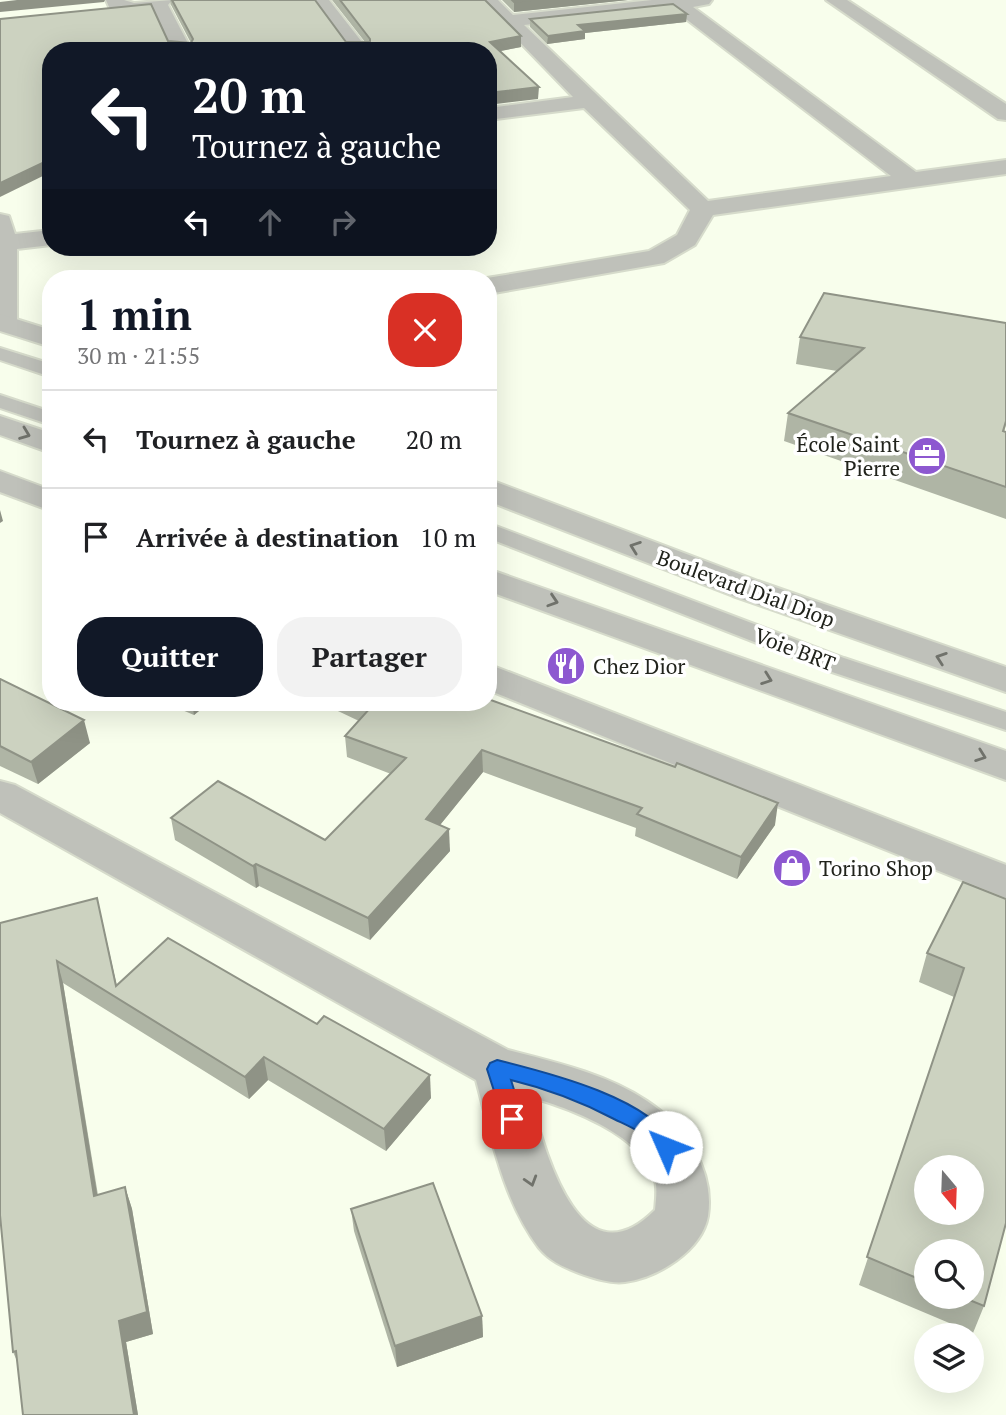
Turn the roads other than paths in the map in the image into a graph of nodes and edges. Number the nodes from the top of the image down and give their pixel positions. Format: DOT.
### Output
graph roads {
  1 [pos="319,0"];
  2 [pos="488,0"];
  3 [pos="705,0"];
  4 [pos="835,0"];
  5 [pos="161,2"];
  6 [pos="677,3"];
  7 [pos="118,4"];
  8 [pos="96,10"];
  9 [pos="509,21"];
  10 [pos="178,42"];
  11 [pos="352,42"];
  12 [pos="589,102"];
  13 [pos="497,113"];
  14 [pos="1006,114"];
  15 [pos="1006,167"];
  16 [pos="911,180"];
  17 [pos="704,209"];
  18 [pos="2,232"];
  19 [pos="42,236"];
  20 [pos="497,284"];
  21 [pos="1,323"];
  22 [pos="42,336"];
  23 [pos="0,354"];
  24 [pos="42,368"];
  25 [pos="0,401"];
  26 [pos="42,416"];
  27 [pos="0,425"];
  28 [pos="42,441"];
  29 [pos="0,481"];
  30 [pos="497,493"];
  31 [pos="42,497"];
  32 [pos="497,534"];
  33 [pos="497,550"];
  34 [pos="587,570"];
  35 [pos="497,582"];
  36 [pos="497,680"];
  37 [pos="1006,680"];
  38 [pos="1006,721"];
  39 [pos="1006,766"];
  40 [pos="0,794"];
  41 [pos="1006,882"];
  42 [pos="497,1069"];
  1 -- 11 [label="street"];
  2 -- 9 [label="street"];
  3 -- 6 [label="street"];
  4 -- 14 [label="street"];
  5 -- 7 [label="street"];
  5 -- 10 [label="street"];
  6 -- 9 [label="street"];
  6 -- 16 [label="street"];
  7 -- 8 [label="street"];
  9 -- 12 [label="street"];
  12 -- 13 [label="street"];
  12 -- 17 [label="street"];
  15 -- 16 [label="street"];
  16 -- 17 [label="street"];
  17 -- 20 [label="street"];
  18 -- 19 [label="street"];
  18 -- 21 [label="street"];
  21 -- 22 [label="street"];
  23 -- 24 [label="lane"];
  25 -- 26 [label="lane"];
  27 -- 28 [label="street, one-way"];
  29 -- 31 [label="street"];
  37 -- 30 [label="street, Boulevard Dial Diop, one-way"];
  32 -- 34 [label="lane, Voie BRT"];
  33 -- 34 [label="lane, Voie BRT"];
  34 -- 38 [label="lane, Voie BRT"];
  35 -- 39 [label="street, one-way"];
  36 -- 41 [label="street"];
  40 -- 42 [label="street"];
}
